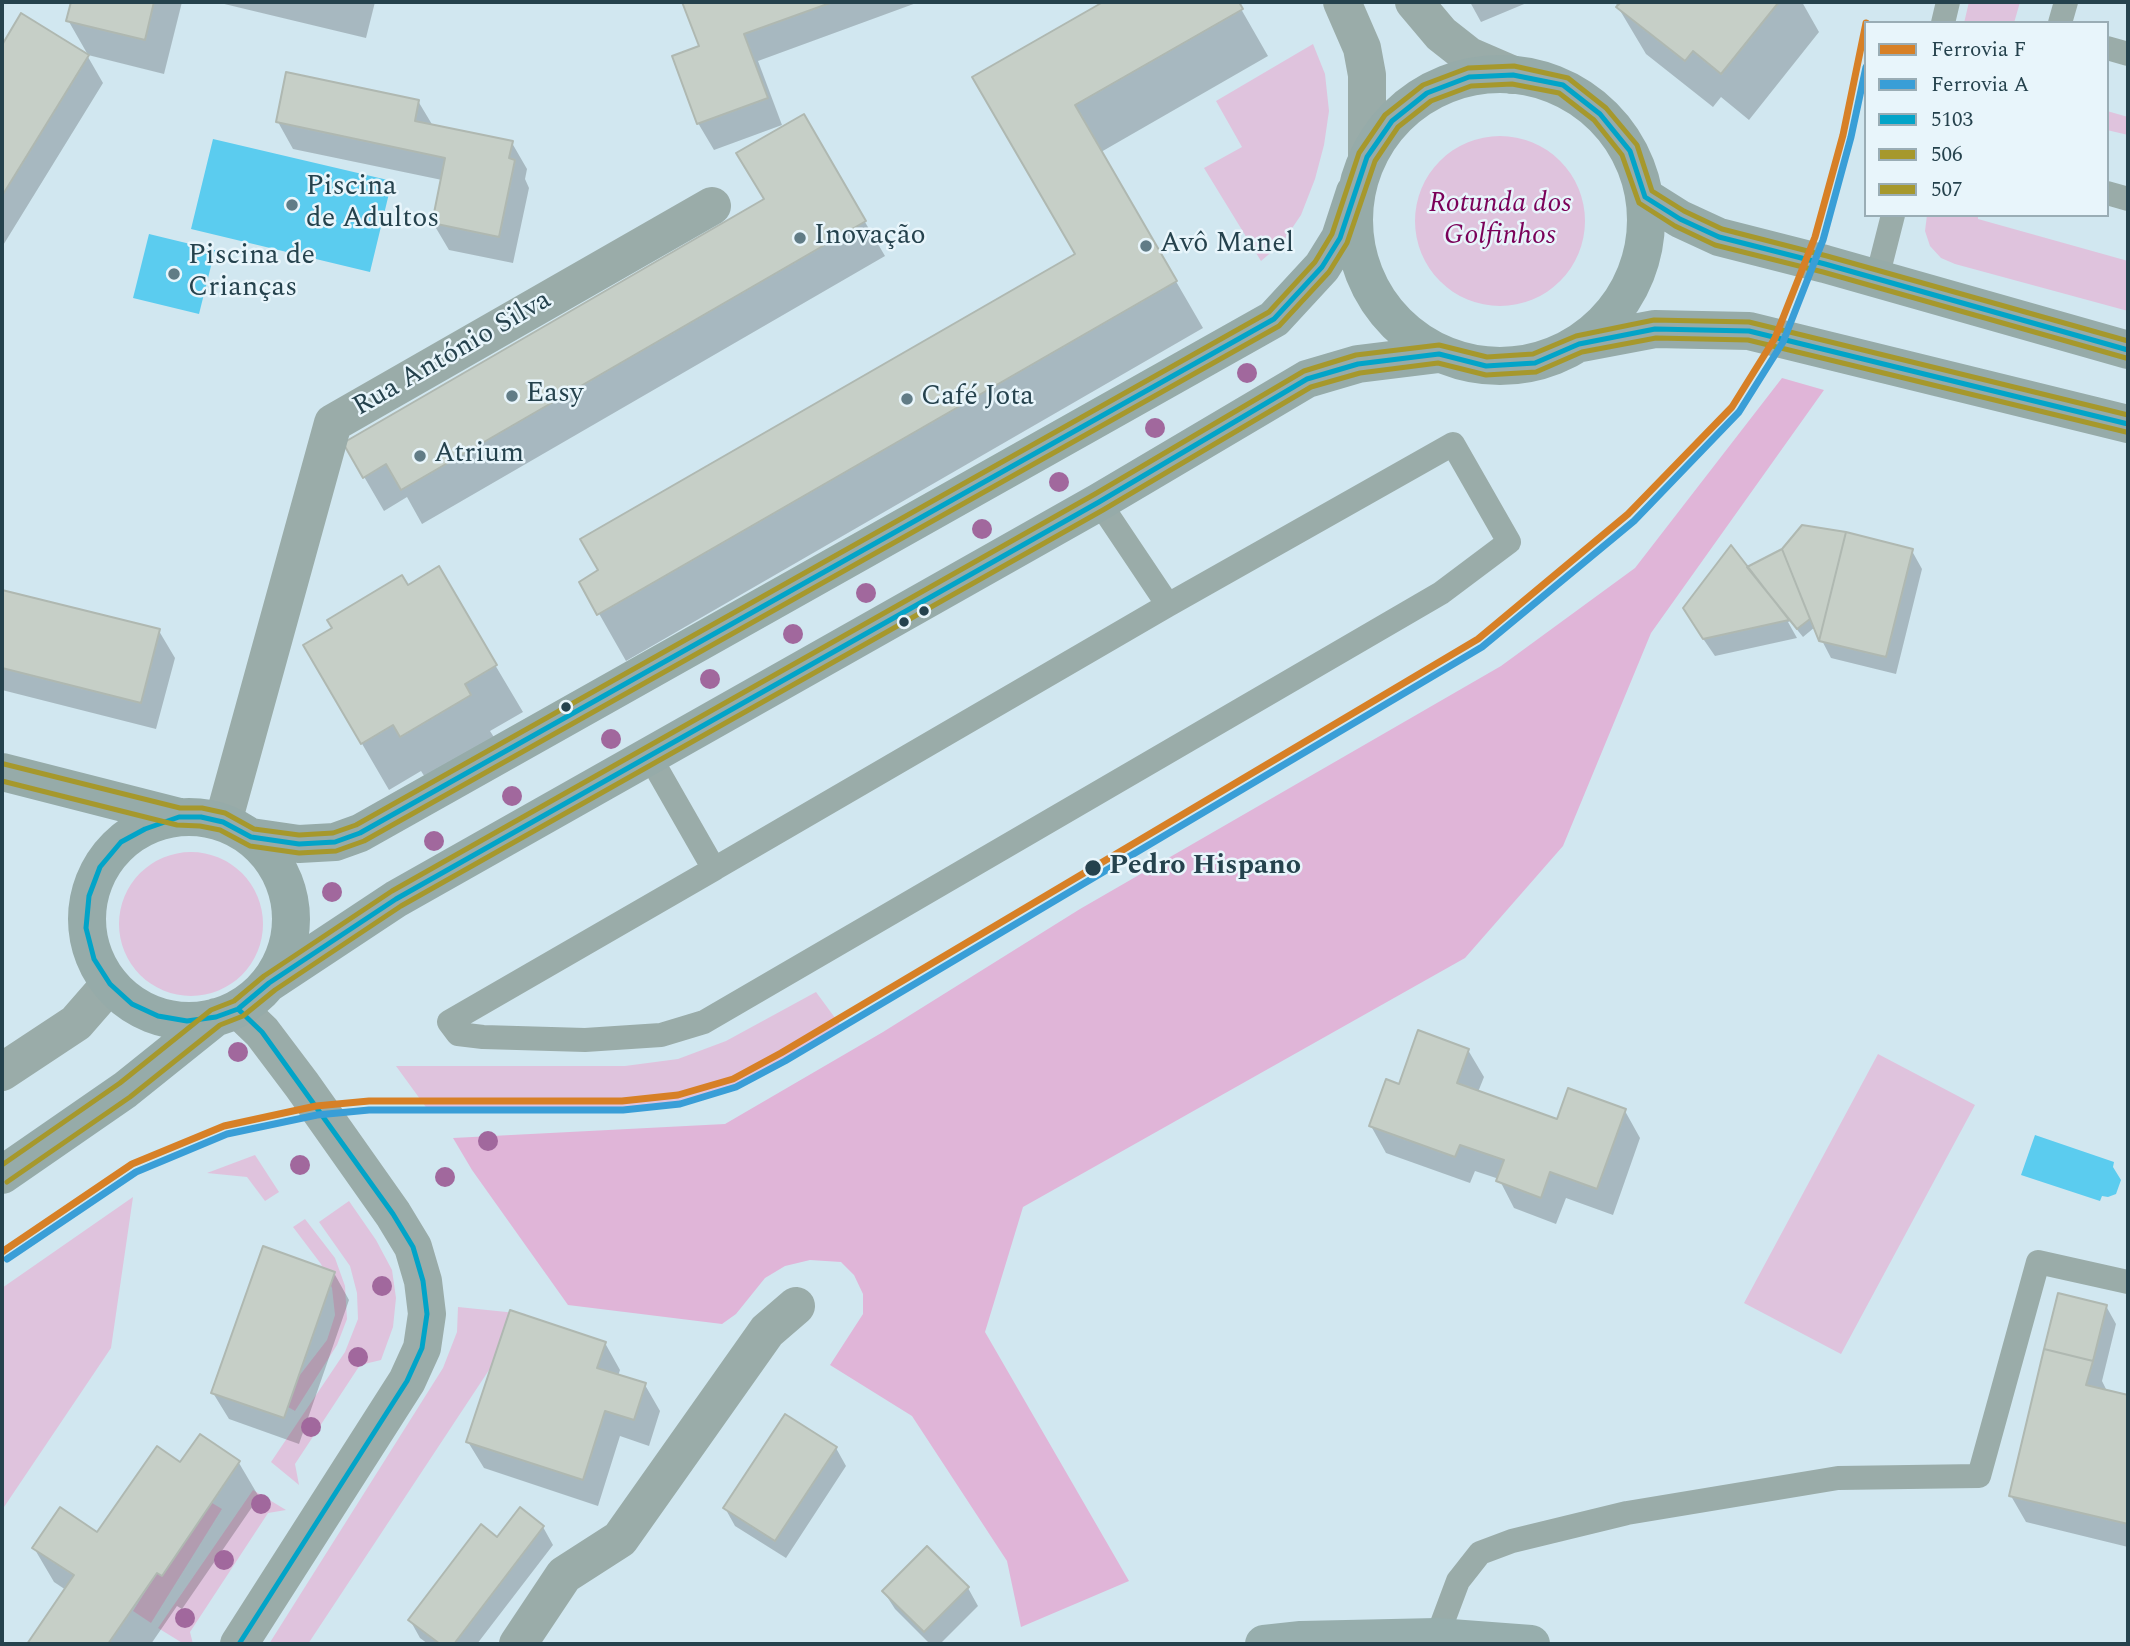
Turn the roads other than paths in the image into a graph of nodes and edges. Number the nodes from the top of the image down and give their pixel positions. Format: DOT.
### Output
graph roads {
  1 [pos="1342,2"];
  2 [pos="1414,2"];
  3 [pos="1948,2"];
  4 [pos="2066,2"];
  5 [pos="1943,21"];
  6 [pos="2061,21"];
  7 [pos="2109,49"];
  8 [pos="2128,54"];
  9 [pos="1513,75"];
  10 [pos="1361,174"];
  11 [pos="2109,194"];
  12 [pos="1645,197"];
  13 [pos="2128,199"];
  14 [pos="712,206"];
  15 [pos="1892,217"];
  16 [pos="1877,278"];
  17 [pos="1579,344"];
  18 [pos="2128,350"];
  19 [pos="1439,354"];
  20 [pos="2128,424"];
  21 [pos="1099,502"];
  22 [pos="1168,605"];
  23 [pos="650,757"];
  24 [pos="2,772"];
  25 [pos="178,817"];
  26 [pos="237,830"];
  27 [pos="714,869"];
  28 [pos="269,983"];
  29 [pos="110,984"];
  30 [pos="227,1013"];
  31 [pos="2,1072"];
  32 [pos="2,1175"];
  33 [pos="2128,1282"];
  34 [pos="796,1306"];
  35 [pos="1437,1637"];
  36 [pos="239,1644"];
  37 [pos="518,1644"];
  38 [pos="1264,1644"];
  39 [pos="1531,1644"];
  1 -- 10 [label="street"];
  2 -- 9 [label="street"];
  3 -- 5 [label="lane"];
  4 -- 6 [label="lane"];
  7 -- 8 [label="lane"];
  9 -- 10 [label="main road"];
  9 -- 12 [label="main road"];
  10 -- 19 [label="main road"];
  10 -- 26 [label="main road"];
  11 -- 13 [label="lane"];
  12 -- 16 [label="main road"];
  12 -- 17 [label="main road"];
  14 -- 26 [label="street, Rua António Silva"];
  15 -- 16 [label="lane"];
  16 -- 18 [label="main road"];
  17 -- 19 [label="main road"];
  17 -- 20 [label="main road"];
  19 -- 21 [label="main road"];
  21 -- 22 [label="lane"];
  21 -- 23 [label="main road"];
  22 -- 27 [label="lane"];
  22 -- 27 [label="lane"];
  23 -- 27 [label="lane"];
  23 -- 28 [label="main road"];
  24 -- 25 [label="main road"];
  25 -- 26 [label="main road"];
  25 -- 29 [label="main road"];
  26 -- 28 [label="main road"];
  28 -- 30 [label="main road"];
  29 -- 30 [label="main road"];
  29 -- 31 [label="street"];
  30 -- 32 [label="main road"];
  30 -- 36 [label="street"];
  33 -- 35 [label="lane"];
  34 -- 37 [label="street"];
  35 -- 38 [label="main road"];
  35 -- 39 [label="main road"];
}
